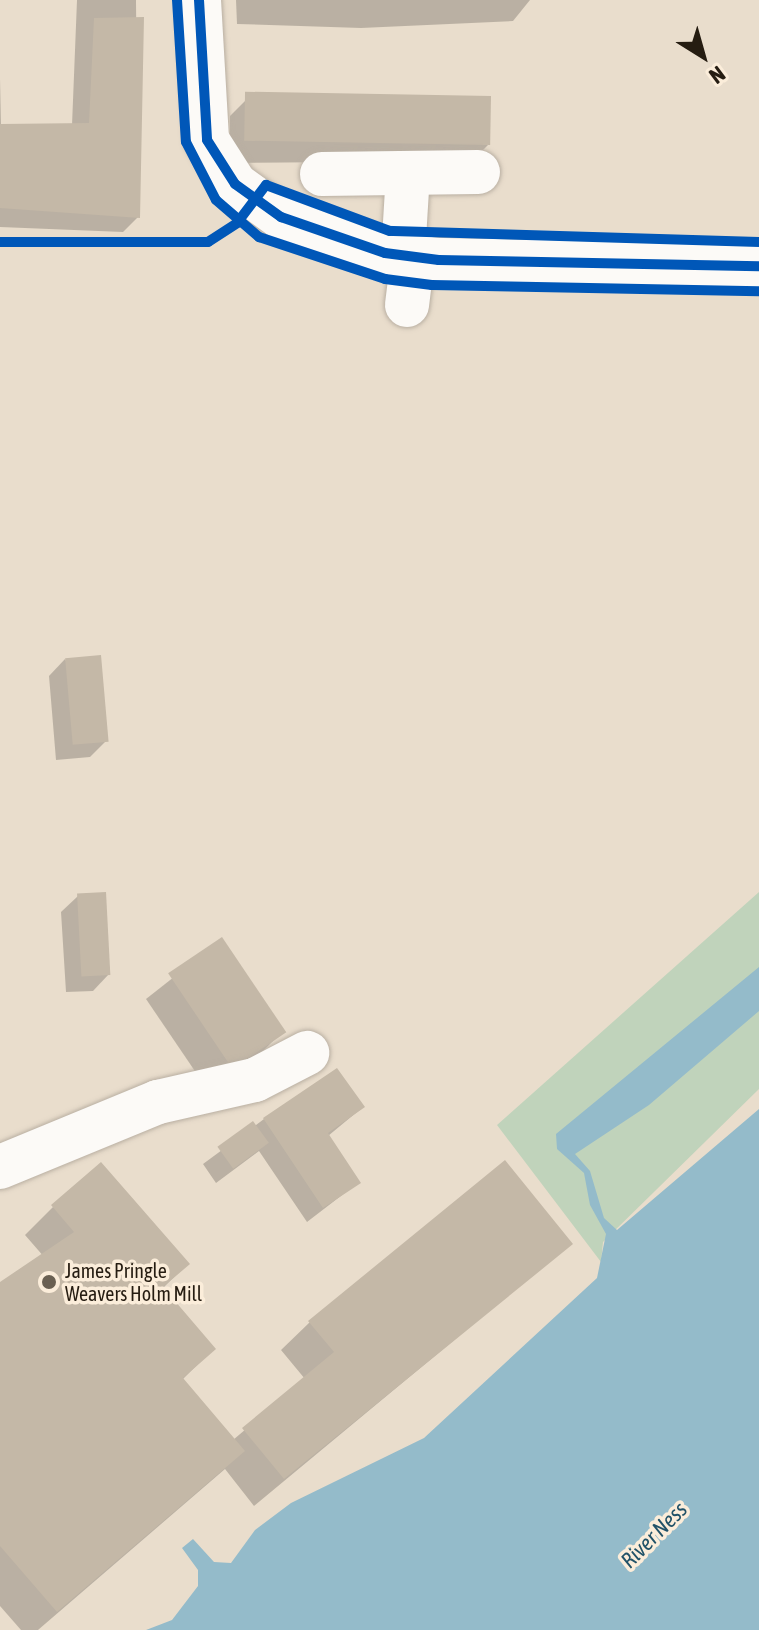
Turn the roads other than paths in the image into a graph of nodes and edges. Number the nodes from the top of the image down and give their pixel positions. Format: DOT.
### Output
graph roads {
  1 [pos="199,0"];
  2 [pos="478,172"];
  3 [pos="408,173"];
  4 [pos="322,174"];
  5 [pos="408,256"];
  6 [pos="759,266"];
  7 [pos="407,305"];
  8 [pos="307,1053"];
  9 [pos="0,1167"];
  1 -- 5 [label="street"];
  2 -- 3 [label="street"];
  3 -- 4 [label="street"];
  3 -- 5 [label="street"];
  5 -- 6 [label="street"];
  5 -- 7 [label="street"];
  8 -- 9 [label="street"];
}
